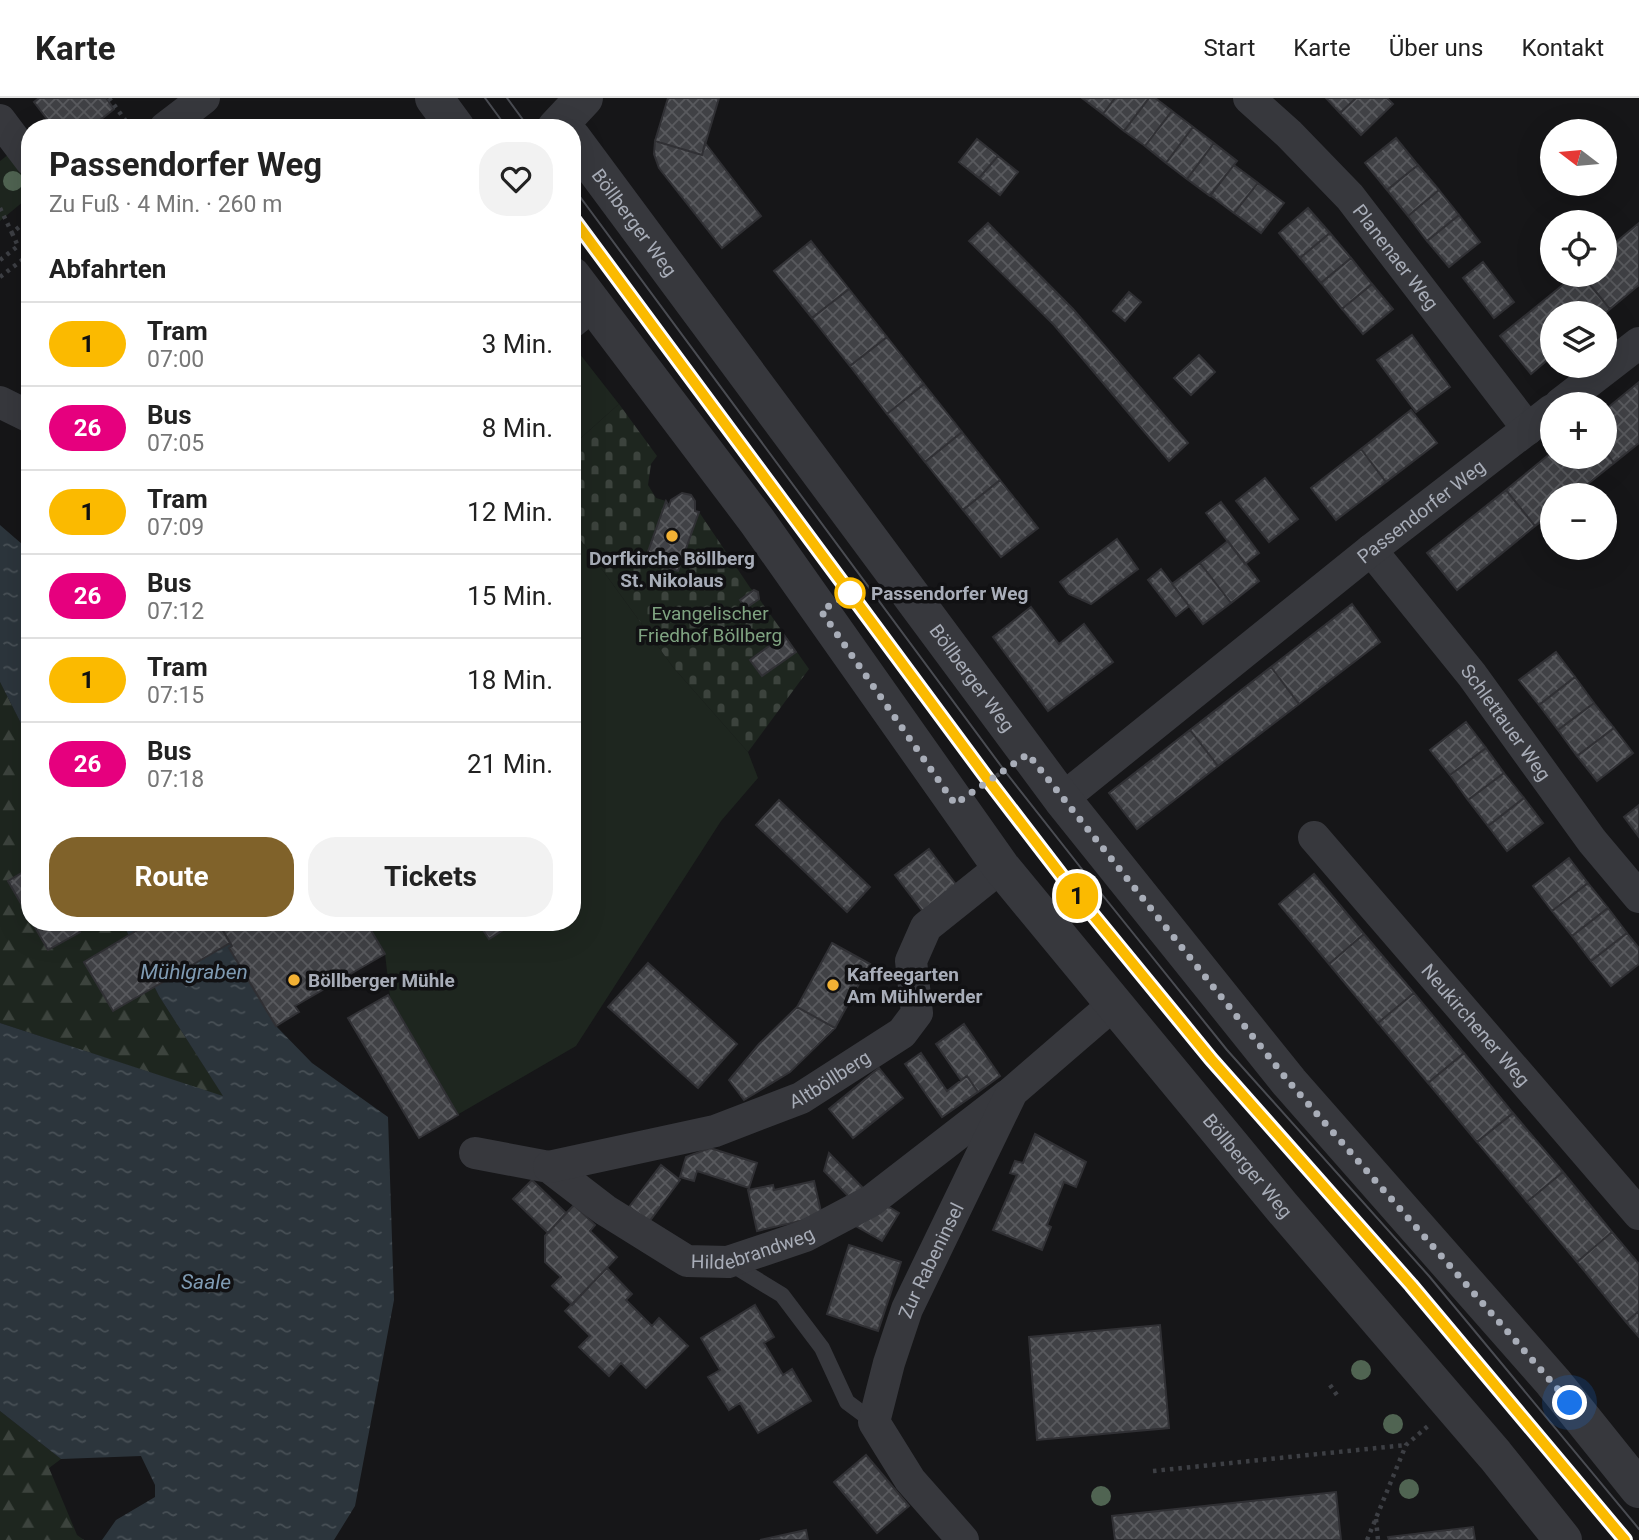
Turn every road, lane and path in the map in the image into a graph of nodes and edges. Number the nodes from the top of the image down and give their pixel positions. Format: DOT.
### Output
graph roads {
  1 [pos="109,98"];
  2 [pos="204,98"];
  3 [pos="434,98"];
  4 [pos="1249,98"];
  5 [pos="124,119"];
  6 [pos="177,119"];
  7 [pos="449,119"];
  8 [pos="0,120"];
  9 [pos="581,143"];
  10 [pos="21,148"];
  11 [pos="0,208"];
  12 [pos="6,221"];
  13 [pos="0,226"];
  14 [pos="21,226"];
  15 [pos="12,233"];
  16 [pos="0,260"];
  17 [pos="21,261"];
  18 [pos="0,277"];
  19 [pos="581,302"];
  20 [pos="1639,343"];
  21 [pos="1576,392"];
  22 [pos="0,402"];
  23 [pos="21,412"];
  24 [pos="1540,420"];
  25 [pos="1528,429"];
  26 [pos="1371,550"];
  27 [pos="1028,754"];
  28 [pos="1062,799"];
  29 [pos="955,804"];
  30 [pos="1314,837"];
  31 [pos="1001,867"];
  32 [pos="1639,897"];
  33 [pos="1114,1004"];
  34 [pos="1012,1092"];
  35 [pos="475,1153"];
  36 [pos="549,1167"];
  37 [pos="1639,1214"];
  38 [pos="728,1262"];
  39 [pos="1329,1385"];
  40 [pos="1339,1398"];
  41 [pos="1434,1421"];
  42 [pos="874,1422"];
  43 [pos="1406,1445"];
  44 [pos="1153,1471"];
  45 [pos="1639,1489"];
  46 [pos="1376,1518"];
  47 [pos="962,1540"];
  48 [pos="1367,1540"];
  49 [pos="1378,1540"];
  50 [pos="1563,1540"];
  1 -- 5 [label="path"];
  2 -- 6 [label="street"];
  3 -- 7 [label="street"];
  4 -- 25 [label="street, Planenaer Weg"];
  8 -- 10 [label="street"];
  9 -- 27 [label="street, Böllberger Weg"];
  11 -- 12 [label="path"];
  12 -- 13 [label="path"];
  12 -- 15 [label="path"];
  14 -- 15 [label="path"];
  15 -- 16 [label="path"];
  17 -- 18 [label="path"];
  19 -- 29 [label="street, Böllberger Weg"];
  20 -- 21 [label="street"];
  22 -- 23 [label="street"];
  24 -- 25 [label="street, Passendorfer Weg"];
  25 -- 26 [label="street, Passendorfer Weg"];
  26 -- 28 [label="street, Passendorfer Weg"];
  26 -- 32 [label="street, Schlettauer Weg"];
  27 -- 28 [label="street, Böllberger Weg"];
  27 -- 29 [label="path"];
  28 -- 45 [label="street, Böllberger Weg"];
  29 -- 31 [label="street, Böllberger Weg"];
  30 -- 37 [label="street, Neukirchener Weg"];
  31 -- 33 [label="street, Böllberger Weg"];
  31 -- 36 [label="street, Altböllberg"];
  33 -- 34 [label="street, Zur Rabeninsel"];
  33 -- 50 [label="street, Böllberger Weg"];
  34 -- 38 [label="street, Hildebrandweg"];
  34 -- 42 [label="street, Zur Rabeninsel"];
  35 -- 36 [label="street, Hildebrandweg"];
  36 -- 38 [label="street, Hildebrandweg"];
  38 -- 42 [label="lane"];
  39 -- 40 [label="path"];
  41 -- 43 [label="path"];
  42 -- 47 [label="street"];
  43 -- 44 [label="path"];
  43 -- 46 [label="path"];
  46 -- 48 [label="path"];
  46 -- 49 [label="path"];
}
